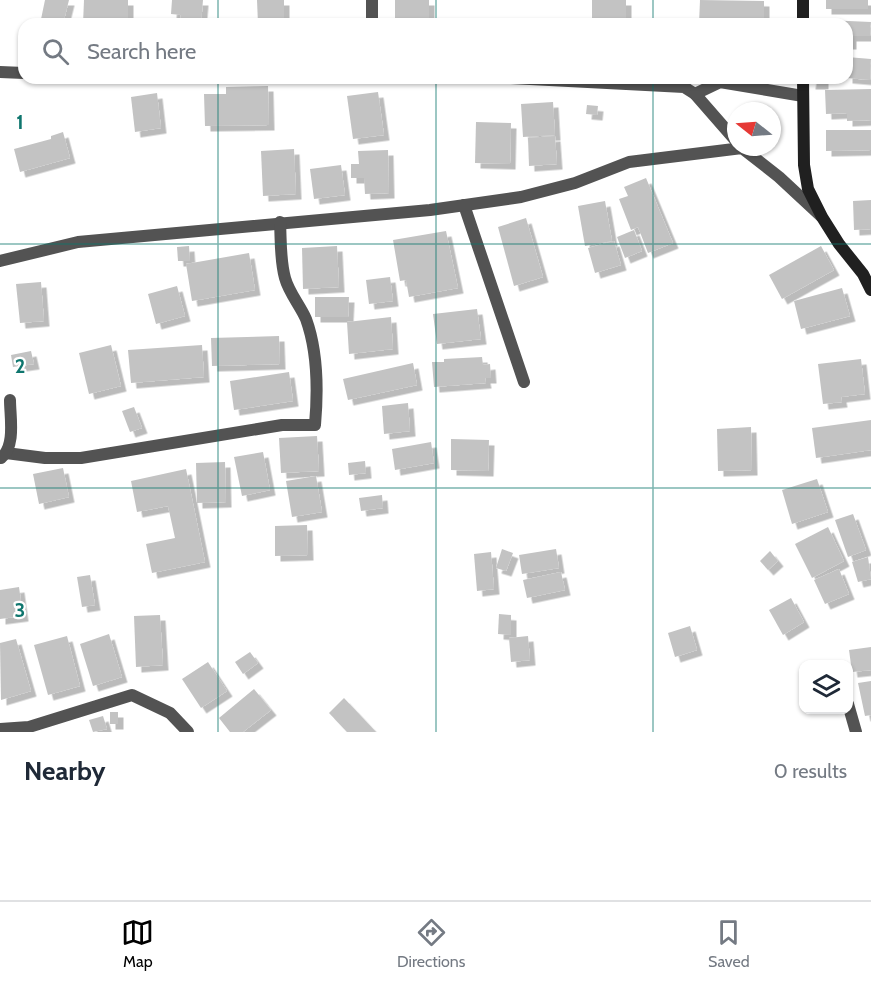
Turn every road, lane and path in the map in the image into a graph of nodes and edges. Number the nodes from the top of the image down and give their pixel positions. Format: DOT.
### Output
graph roads {
  1 [pos="372,0"];
  2 [pos="803,0"];
  3 [pos="372,18"];
  4 [pos="803,18"];
  5 [pos="0,72"];
  6 [pos="18,73"];
  7 [pos="626,84"];
  8 [pos="716,84"];
  9 [pos="732,84"];
  10 [pos="803,84"];
  11 [pos="695,94"];
  12 [pos="803,96"];
  13 [pos="727,131"];
  14 [pos="727,149"];
  15 [pos="753,156"];
  16 [pos="464,205"];
  17 [pos="822,217"];
  18 [pos="280,222"];
  19 [pos="0,261"];
  20 [pos="871,290"];
  21 [pos="524,382"];
  22 [pos="10,400"];
  23 [pos="3,456"];
  24 [pos="852,714"];
  25 [pos="0,729"];
  26 [pos="188,732"];
  27 [pos="856,732"];
  1 -- 3 [label="street"];
  2 -- 4 [label="street"];
  5 -- 6 [label="street"];
  7 -- 11 [label="street"];
  8 -- 11 [label="street"];
  9 -- 12 [label="street"];
  10 -- 12 [label="street"];
  11 -- 13 [label="street"];
  12 -- 17 [label="street"];
  14 -- 16 [label="street"];
  15 -- 17 [label="street"];
  16 -- 18 [label="street"];
  16 -- 21 [label="street"];
  17 -- 20 [label="street"];
  18 -- 19 [label="street"];
  18 -- 23 [label="street"];
  22 -- 23 [label="street"];
  24 -- 27 [label="street"];
  25 -- 26 [label="street"];
}
